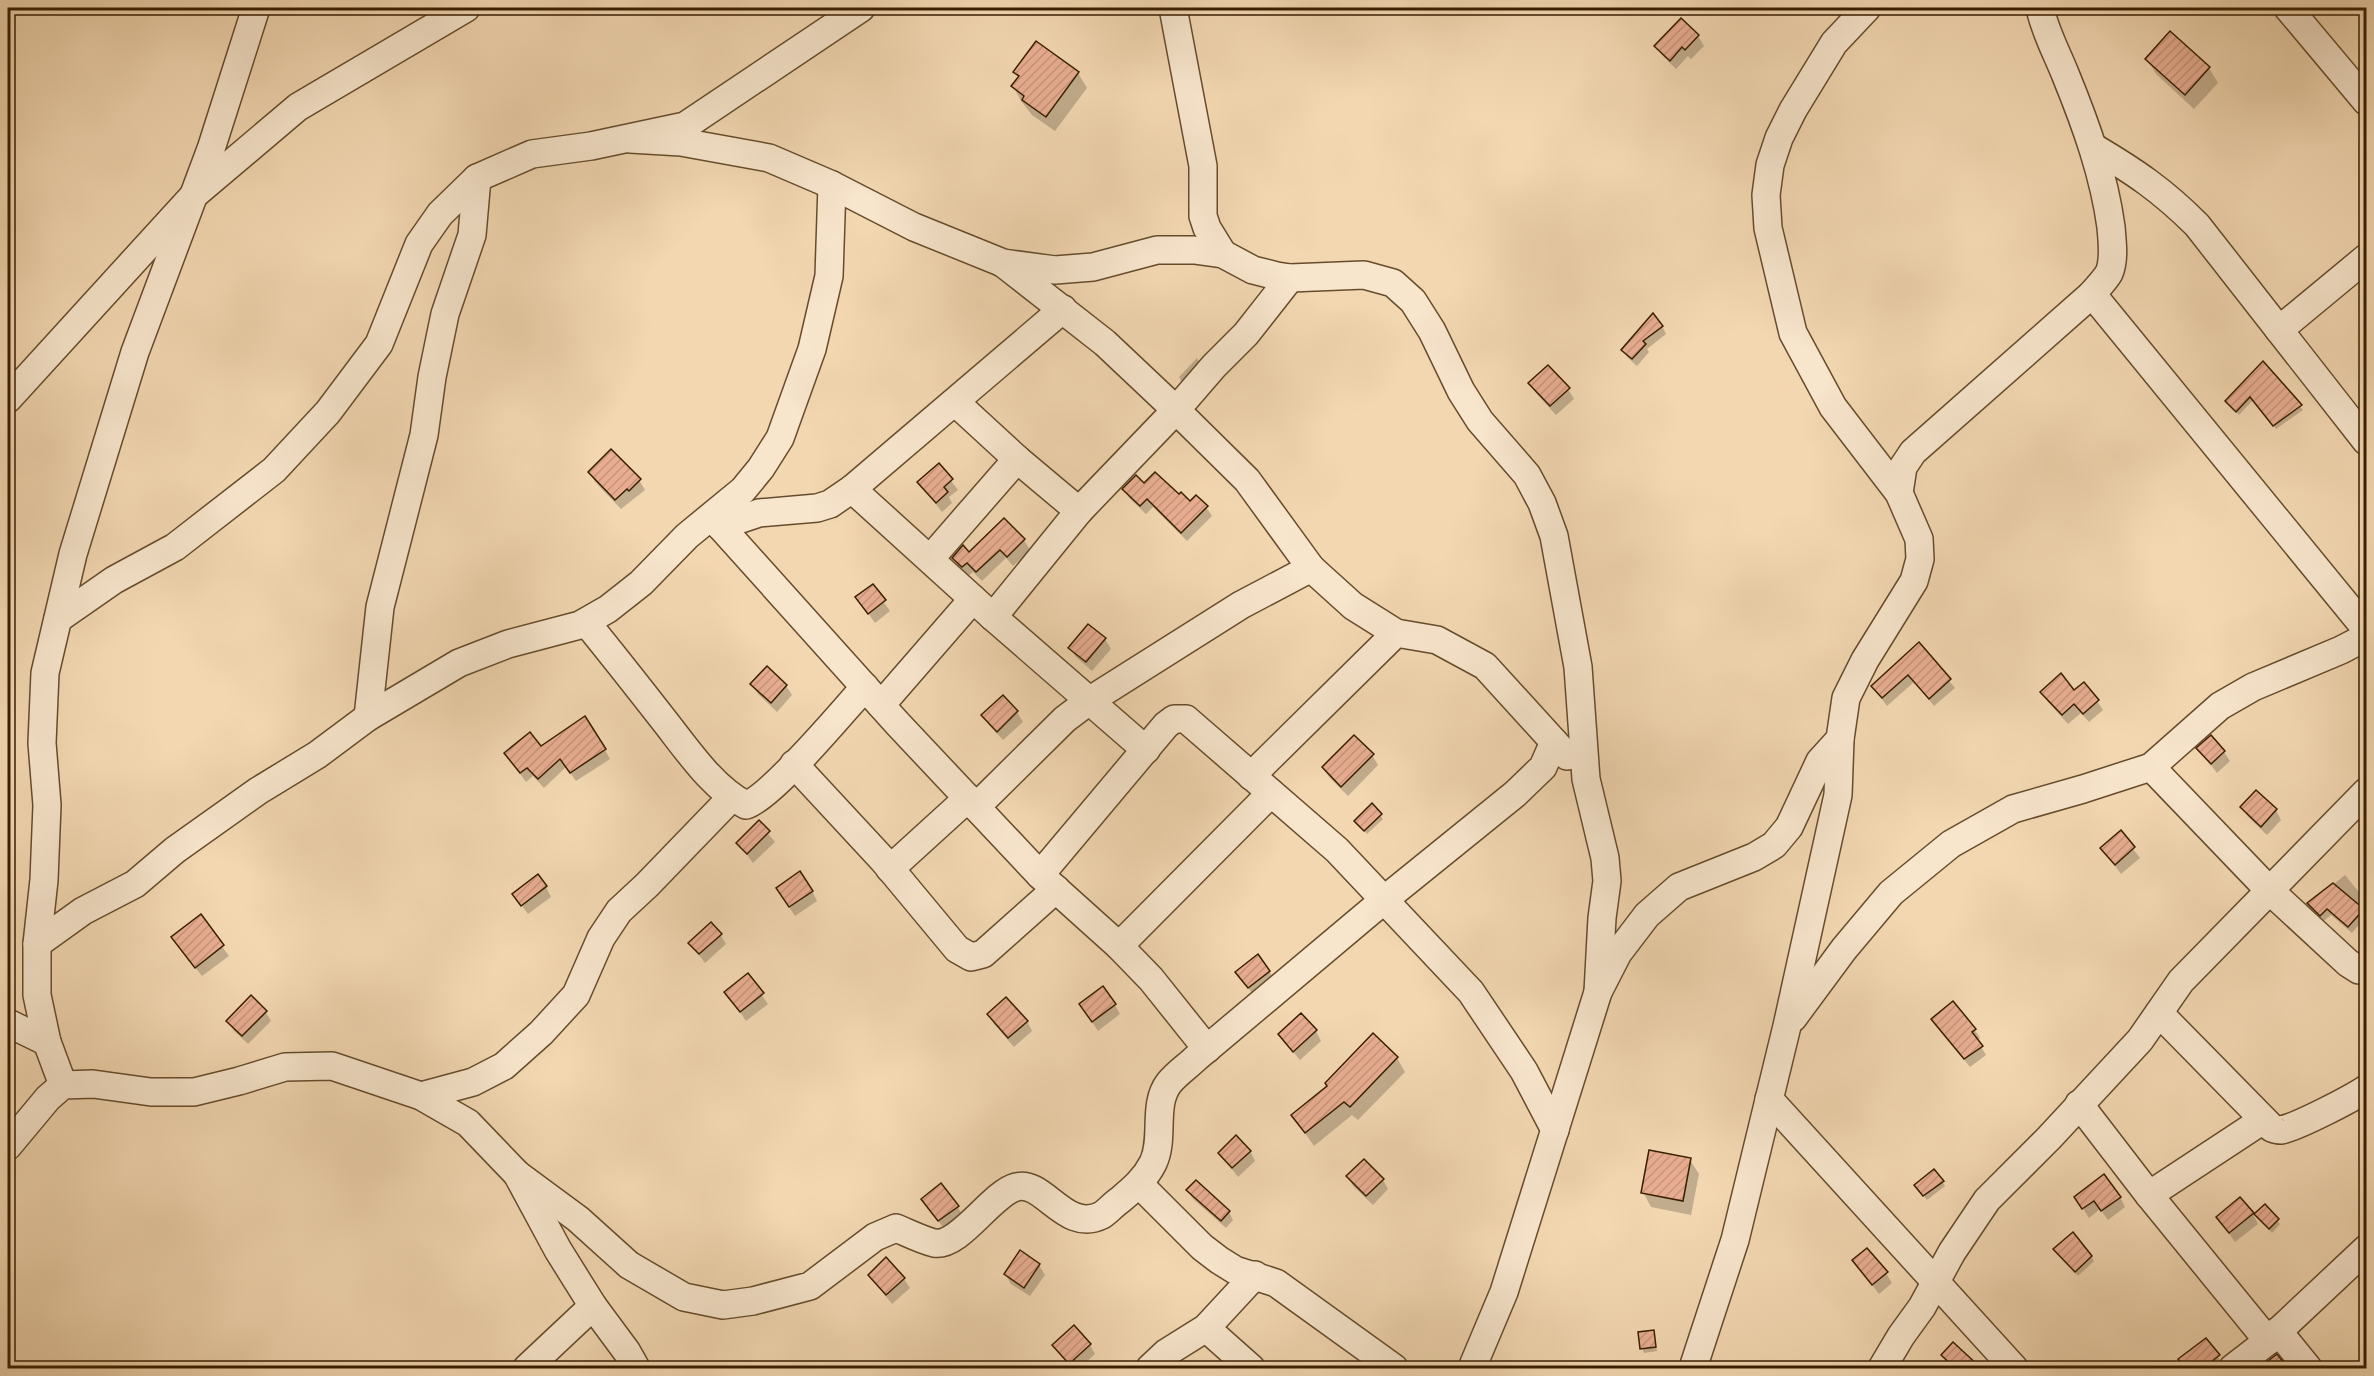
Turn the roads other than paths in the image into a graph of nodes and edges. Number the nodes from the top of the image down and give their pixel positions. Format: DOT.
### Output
graph roads {
  1 [pos="256,8"];
  2 [pos="466,8"];
  3 [pos="861,8"];
  4 [pos="1173,8"];
  5 [pos="1845,8"];
  6 [pos="1867,8"];
  7 [pos="2040,8"];
  8 [pos="2288,8"];
  9 [pos="1834,43"];
  10 [pos="2367,101"];
  11 [pos="630,139"];
  12 [pos="2093,147"];
  13 [pos="477,178"];
  14 [pos="832,185"];
  15 [pos="194,195"];
  16 [pos="1223,254"];
  17 [pos="2367,258"];
  18 [pos="1003,263"];
  19 [pos="1290,278"];
  20 [pos="2092,294"];
  21 [pos="1063,309"];
  22 [pos="2278,330"];
  23 [pos="8,399"];
  24 [pos="955,402"];
  25 [pos="1176,410"];
  26 [pos="2367,441"];
  27 [pos="1017,459"];
  28 [pos="852,489"];
  29 [pos="1899,493"];
  30 [pos="1079,511"];
  31 [pos="716,521"];
  32 [pos="930,559"];
  33 [pos="1311,568"];
  34 [pos="983,608"];
  35 [pos="58,619"];
  36 [pos="586,621"];
  37 [pos="2367,629"];
  38 [pos="1396,633"];
  39 [pos="2367,637"];
  40 [pos="873,696"];
  41 [pos="1089,701"];
  42 [pos="369,717"];
  43 [pos="1840,738"];
  44 [pos="1554,742"];
  45 [pos="1146,750"];
  46 [pos="794,764"];
  47 [pos="2151,767"];
  48 [pos="1251,776"];
  49 [pos="1586,780"];
  50 [pos="2367,792"];
  51 [pos="1271,793"];
  52 [pos="732,798"];
  53 [pos="972,803"];
  54 [pos="890,869"];
  55 [pos="1048,882"];
  56 [pos="2270,890"];
  57 [pos="1384,900"];
  58 [pos="37,944"];
  59 [pos="1119,946"];
  60 [pos="2367,970"];
  61 [pos="1598,992"];
  62 [pos="2160,1013"];
  63 [pos="8,1023"];
  64 [pos="1787,1026"];
  65 [pos="47,1042"];
  66 [pos="1207,1049"];
  67 [pos="63,1085"];
  68 [pos="421,1096"];
  69 [pos="2362,1098"];
  70 [pos="1769,1099"];
  71 [pos="2079,1104"];
  72 [pos="2263,1120"];
  73 [pos="1555,1130"];
  74 [pos="8,1146"];
  75 [pos="517,1174"];
  76 [pos="1139,1184"];
  77 [pos="2150,1195"];
  78 [pos="2367,1249"];
  79 [pos="1255,1275"];
  80 [pos="1935,1283"];
  81 [pos="593,1306"];
  82 [pos="1206,1328"];
  83 [pos="2273,1336"];
  84 [pos="527,1368"];
  85 [pos="636,1368"];
  86 [pos="1150,1368"];
  87 [pos="1251,1368"];
  88 [pos="1394,1368"];
  89 [pos="1472,1368"];
  90 [pos="1693,1368"];
  91 [pos="1882,1368"];
  92 [pos="2014,1368"];
  93 [pos="2233,1368"];
  94 [pos="2308,1368"];
  1 -- 15 [label="street"];
  2 -- 15 [label="street"];
  3 -- 11 [label="street"];
  4 -- 16 [label="street"];
  5 -- 9 [label="street"];
  6 -- 9 [label="street"];
  7 -- 12 [label="street"];
  8 -- 10 [label="street"];
  9 -- 29 [label="street"];
  11 -- 13 [label="street"];
  11 -- 14 [label="street"];
  12 -- 20 [label="street"];
  12 -- 22 [label="street"];
  13 -- 35 [label="street"];
  13 -- 42 [label="street"];
  14 -- 18 [label="street"];
  14 -- 31 [label="street"];
  15 -- 23 [label="street"];
  15 -- 35 [label="street"];
  16 -- 18 [label="street"];
  16 -- 19 [label="street"];
  17 -- 22 [label="street"];
  18 -- 21 [label="street"];
  19 -- 25 [label="street"];
  19 -- 49 [label="street"];
  20 -- 29 [label="street"];
  20 -- 37 [label="street"];
  21 -- 24 [label="street"];
  21 -- 25 [label="street"];
  22 -- 26 [label="street"];
  24 -- 27 [label="street"];
  24 -- 28 [label="street"];
  25 -- 30 [label="street"];
  25 -- 33 [label="street"];
  27 -- 30 [label="street"];
  27 -- 32 [label="street"];
  28 -- 31 [label="street"];
  28 -- 32 [label="street"];
  29 -- 43 [label="street"];
  30 -- 34 [label="street"];
  31 -- 36 [label="street"];
  31 -- 40 [label="street"];
  32 -- 34 [label="street"];
  33 -- 38 [label="street"];
  33 -- 41 [label="street"];
  34 -- 40 [label="street"];
  34 -- 41 [label="street"];
  35 -- 58 [label="street"];
  36 -- 42 [label="street"];
  36 -- 52 [label="street"];
  38 -- 44 [label="street"];
  38 -- 48 [label="street"];
  39 -- 47 [label="street"];
  40 -- 46 [label="street"];
  40 -- 53 [label="street"];
  41 -- 45 [label="street"];
  41 -- 53 [label="street"];
  42 -- 58 [label="street"];
  43 -- 61 [label="street"];
  43 -- 64 [label="street"];
  44 -- 49 [label="street"];
  44 -- 57 [label="street"];
  45 -- 48 [label="street"];
  45 -- 55 [label="street"];
  46 -- 52 [label="street"];
  46 -- 54 [label="street"];
  47 -- 56 [label="street"];
  47 -- 64 [label="street"];
  48 -- 51 [label="street"];
  49 -- 61 [label="street"];
  50 -- 56 [label="street"];
  51 -- 57 [label="street"];
  51 -- 59 [label="street"];
  52 -- 68 [label="street"];
  53 -- 54 [label="street"];
  53 -- 55 [label="street"];
  54 -- 55 [label="street"];
  55 -- 59 [label="street"];
  56 -- 60 [label="street"];
  56 -- 62 [label="street"];
  57 -- 66 [label="street"];
  57 -- 73 [label="street"];
  58 -- 65 [label="street"];
  59 -- 66 [label="street"];
  61 -- 73 [label="street"];
  62 -- 71 [label="street"];
  62 -- 72 [label="street"];
  63 -- 65 [label="street"];
  64 -- 70 [label="street"];
  65 -- 67 [label="street"];
  66 -- 76 [label="street"];
  67 -- 68 [label="street"];
  67 -- 74 [label="street"];
  68 -- 75 [label="street"];
  69 -- 72 [label="street"];
  70 -- 80 [label="street"];
  70 -- 90 [label="street"];
  71 -- 77 [label="street"];
  71 -- 80 [label="street"];
  72 -- 77 [label="street"];
  73 -- 89 [label="street"];
  75 -- 76 [label="street"];
  75 -- 81 [label="street"];
  76 -- 79 [label="street"];
  77 -- 83 [label="street"];
  78 -- 83 [label="street"];
  79 -- 82 [label="street"];
  79 -- 88 [label="street"];
  80 -- 91 [label="street"];
  80 -- 92 [label="street"];
  81 -- 84 [label="street"];
  81 -- 85 [label="street"];
  82 -- 86 [label="street"];
  82 -- 87 [label="street"];
  83 -- 93 [label="street"];
  83 -- 94 [label="street"];
}
